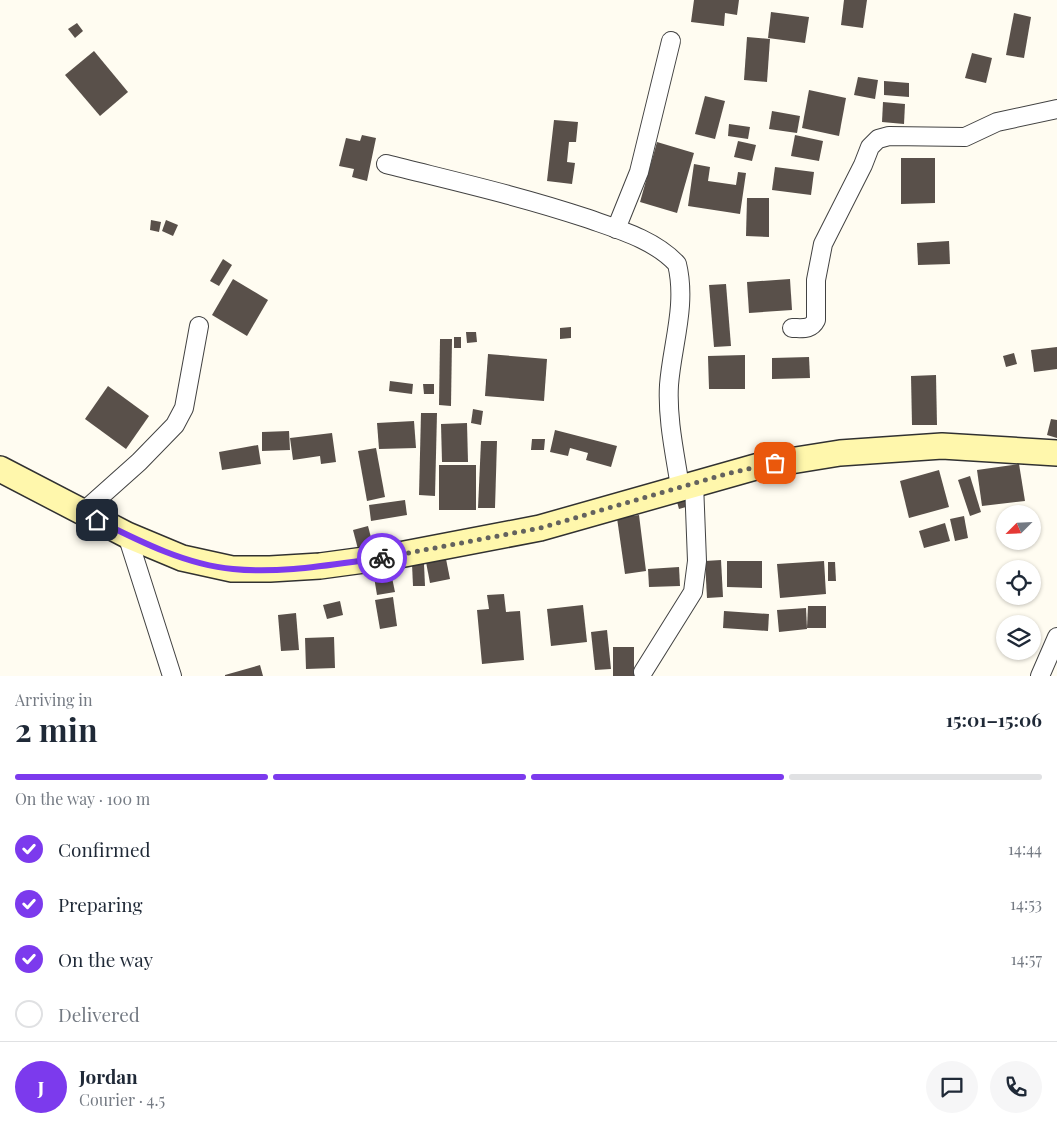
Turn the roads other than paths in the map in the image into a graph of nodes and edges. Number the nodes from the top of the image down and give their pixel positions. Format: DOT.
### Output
graph roads {
  1 [pos="671,41"];
  2 [pos="1057,109"];
  3 [pos="386,164"];
  4 [pos="616,229"];
  5 [pos="199,326"];
  6 [pos="792,328"];
  7 [pos="1057,453"];
  8 [pos="0,469"];
  9 [pos="687,485"];
  10 [pos="83,512"];
  11 [pos="127,535"];
  12 [pos="1056,643"];
  13 [pos="643,672"];
  14 [pos="172,676"];
  15 [pos="1040,676"];
  1 -- 4 [label="street"];
  2 -- 6 [label="street"];
  3 -- 4 [label="street"];
  4 -- 9 [label="street"];
  5 -- 10 [label="street"];
  7 -- 9 [label="street"];
  8 -- 10 [label="street"];
  9 -- 11 [label="street"];
  9 -- 13 [label="street"];
  10 -- 11 [label="street"];
  11 -- 14 [label="street"];
  12 -- 15 [label="street"];
}
